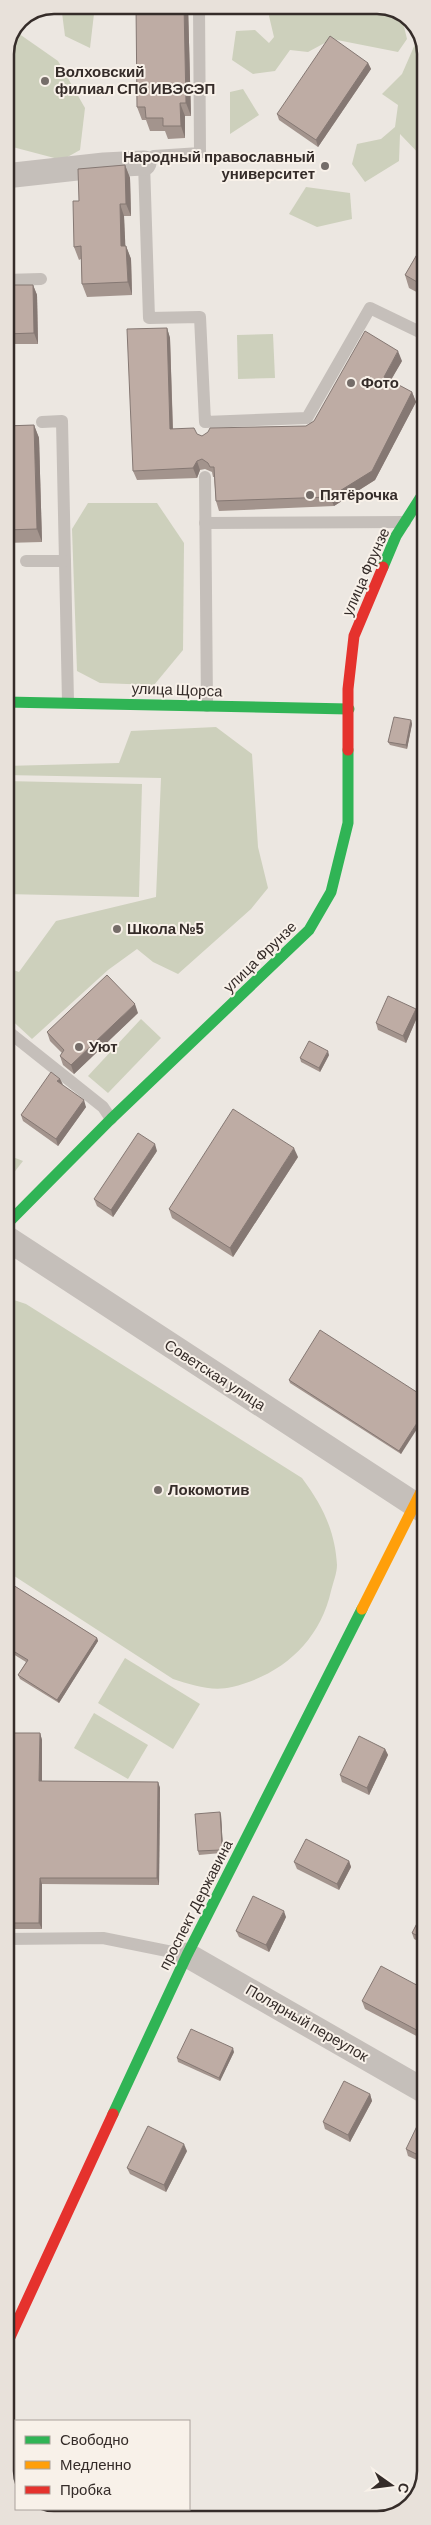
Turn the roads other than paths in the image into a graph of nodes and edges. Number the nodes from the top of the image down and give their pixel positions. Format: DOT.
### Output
graph roads {
  1 [pos="199,14"];
  2 [pos="144,163"];
  3 [pos="14,175"];
  4 [pos="41,279"];
  5 [pos="14,280"];
  6 [pos="417,331"];
  7 [pos="42,422"];
  8 [pos="205,422"];
  9 [pos="205,437"];
  10 [pos="205,477"];
  11 [pos="417,503"];
  12 [pos="405,522"];
  13 [pos="205,523"];
  14 [pos="26,561"];
  15 [pos="65,561"];
  16 [pos="14,702"];
  17 [pos="68,702"];
  18 [pos="207,706"];
  19 [pos="349,709"];
  20 [pos="14,1036"];
  21 [pos="111,1119"];
  22 [pos="14,1217"];
  23 [pos="14,1243"];
  24 [pos="417,1506"];
  25 [pos="417,1517"];
  26 [pos="14,1939"];
  27 [pos="187,1954"];
  28 [pos="417,2087"];
  29 [pos="14,2329"];
  1 -- 2 [label="lane"];
  2 -- 3 [label="street"];
  2 -- 8 [label="lane"];
  4 -- 5 [label="lane"];
  6 -- 8 [label="lane"];
  7 -- 15 [label="lane"];
  8 -- 9 [label="lane"];
  10 -- 13 [label="lane"];
  11 -- 12 [label="street, улица Фрунзе"];
  12 -- 13 [label="lane"];
  12 -- 19 [label="street, улица Фрунзе"];
  13 -- 18 [label="lane"];
  14 -- 15 [label="lane"];
  15 -- 17 [label="lane"];
  16 -- 17 [label="street, улица Щорса"];
  17 -- 18 [label="street, улица Щорса"];
  18 -- 19 [label="street, улица Щорса"];
  19 -- 21 [label="street, улица Фрунзе"];
  20 -- 21 [label="lane"];
  21 -- 22 [label="street, улица Фрунзе"];
  23 -- 24 [label="street, Советская улица"];
  25 -- 27 [label="street, проспект Державина"];
  26 -- 27 [label="lane"];
  27 -- 28 [label="street, Полярный переулок"];
  27 -- 29 [label="street, проспект Державина"];
}
